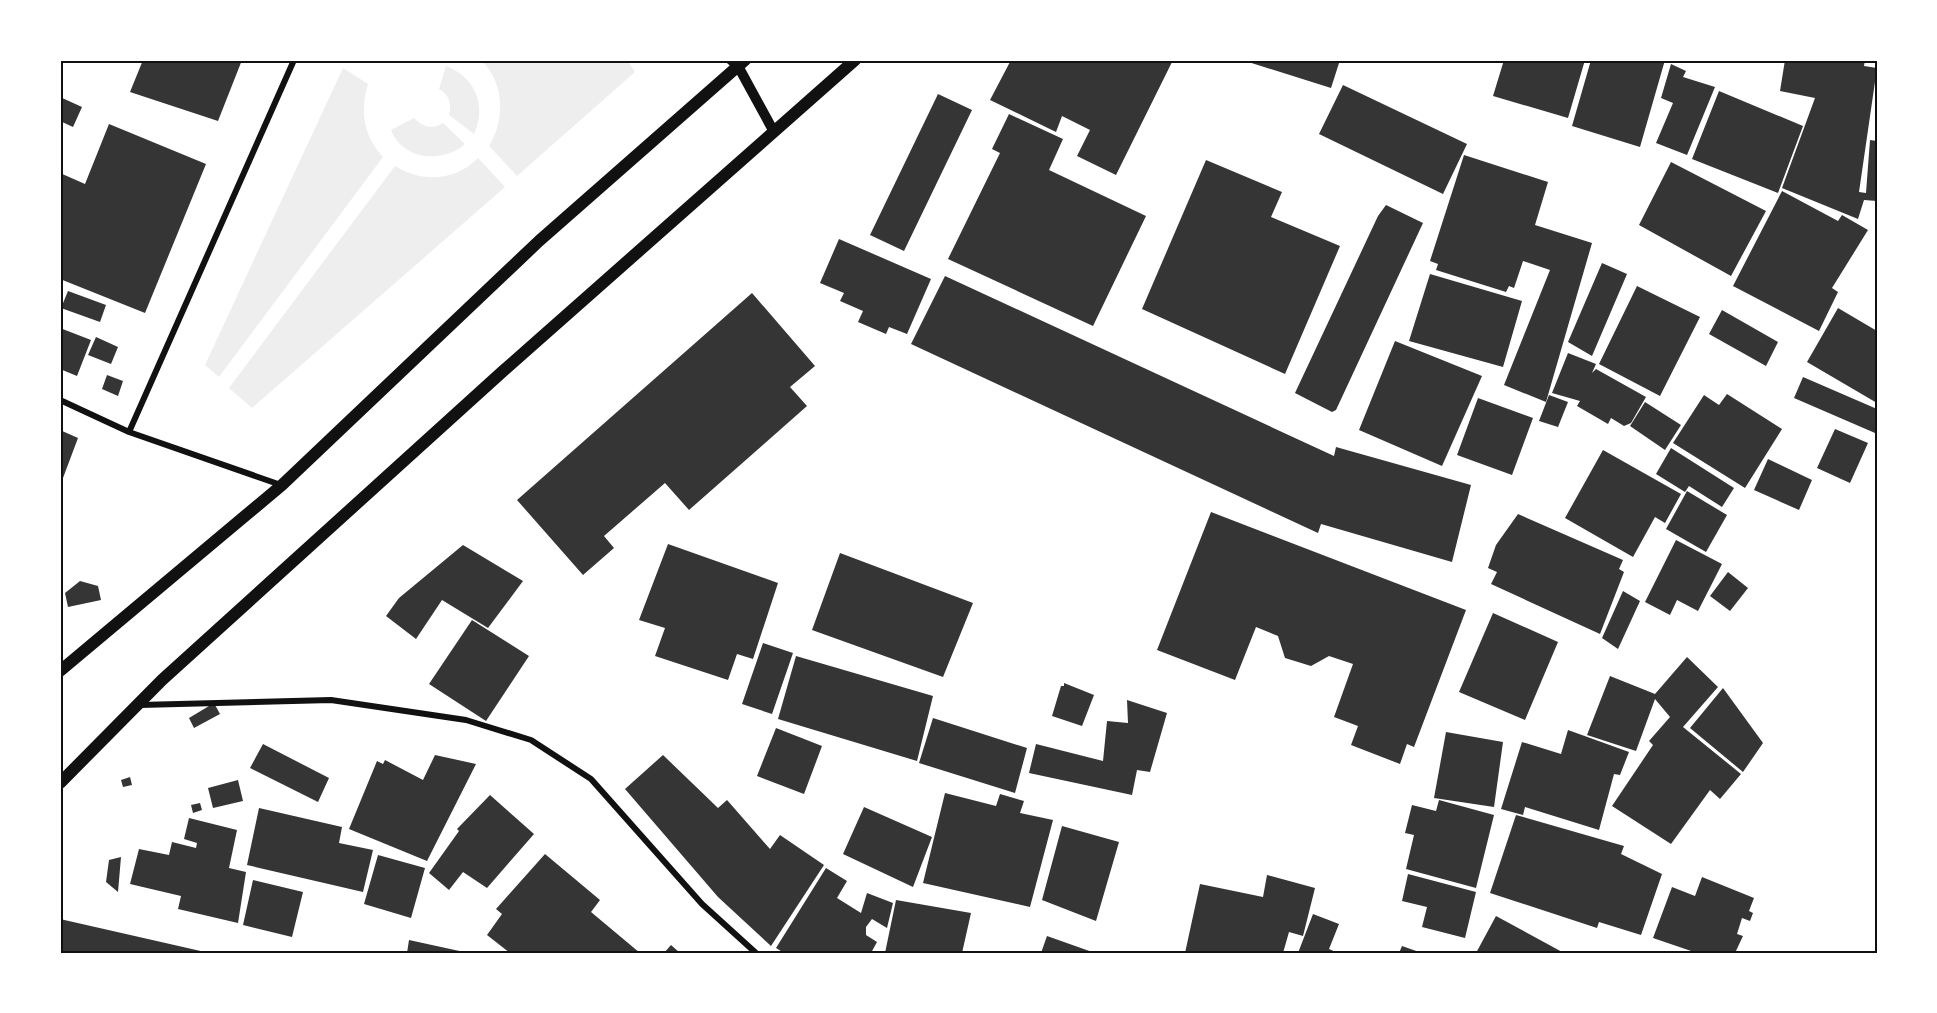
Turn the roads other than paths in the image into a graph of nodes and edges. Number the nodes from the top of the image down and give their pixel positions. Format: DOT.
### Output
graph roads {
  1 [pos="294,60"];
  2 [pos="855,60"];
  3 [pos="738,62"];
  4 [pos="774,132"];
  5 [pos="60,400"];
  6 [pos="129,432"];
  7 [pos="282,485"];
  8 [pos="60,671"];
  9 [pos="136,706"];
  10 [pos="60,783"];
  11 [pos="756,953"];
  1 -- 6 [label="street"];
  2 -- 4 [label="main road"];
  3 -- 4 [label="street"];
  3 -- 7 [label="main road"];
  4 -- 9 [label="main road"];
  5 -- 6 [label="street"];
  6 -- 7 [label="street"];
  7 -- 8 [label="main road"];
  9 -- 10 [label="main road"];
  9 -- 11 [label="street"];
}
